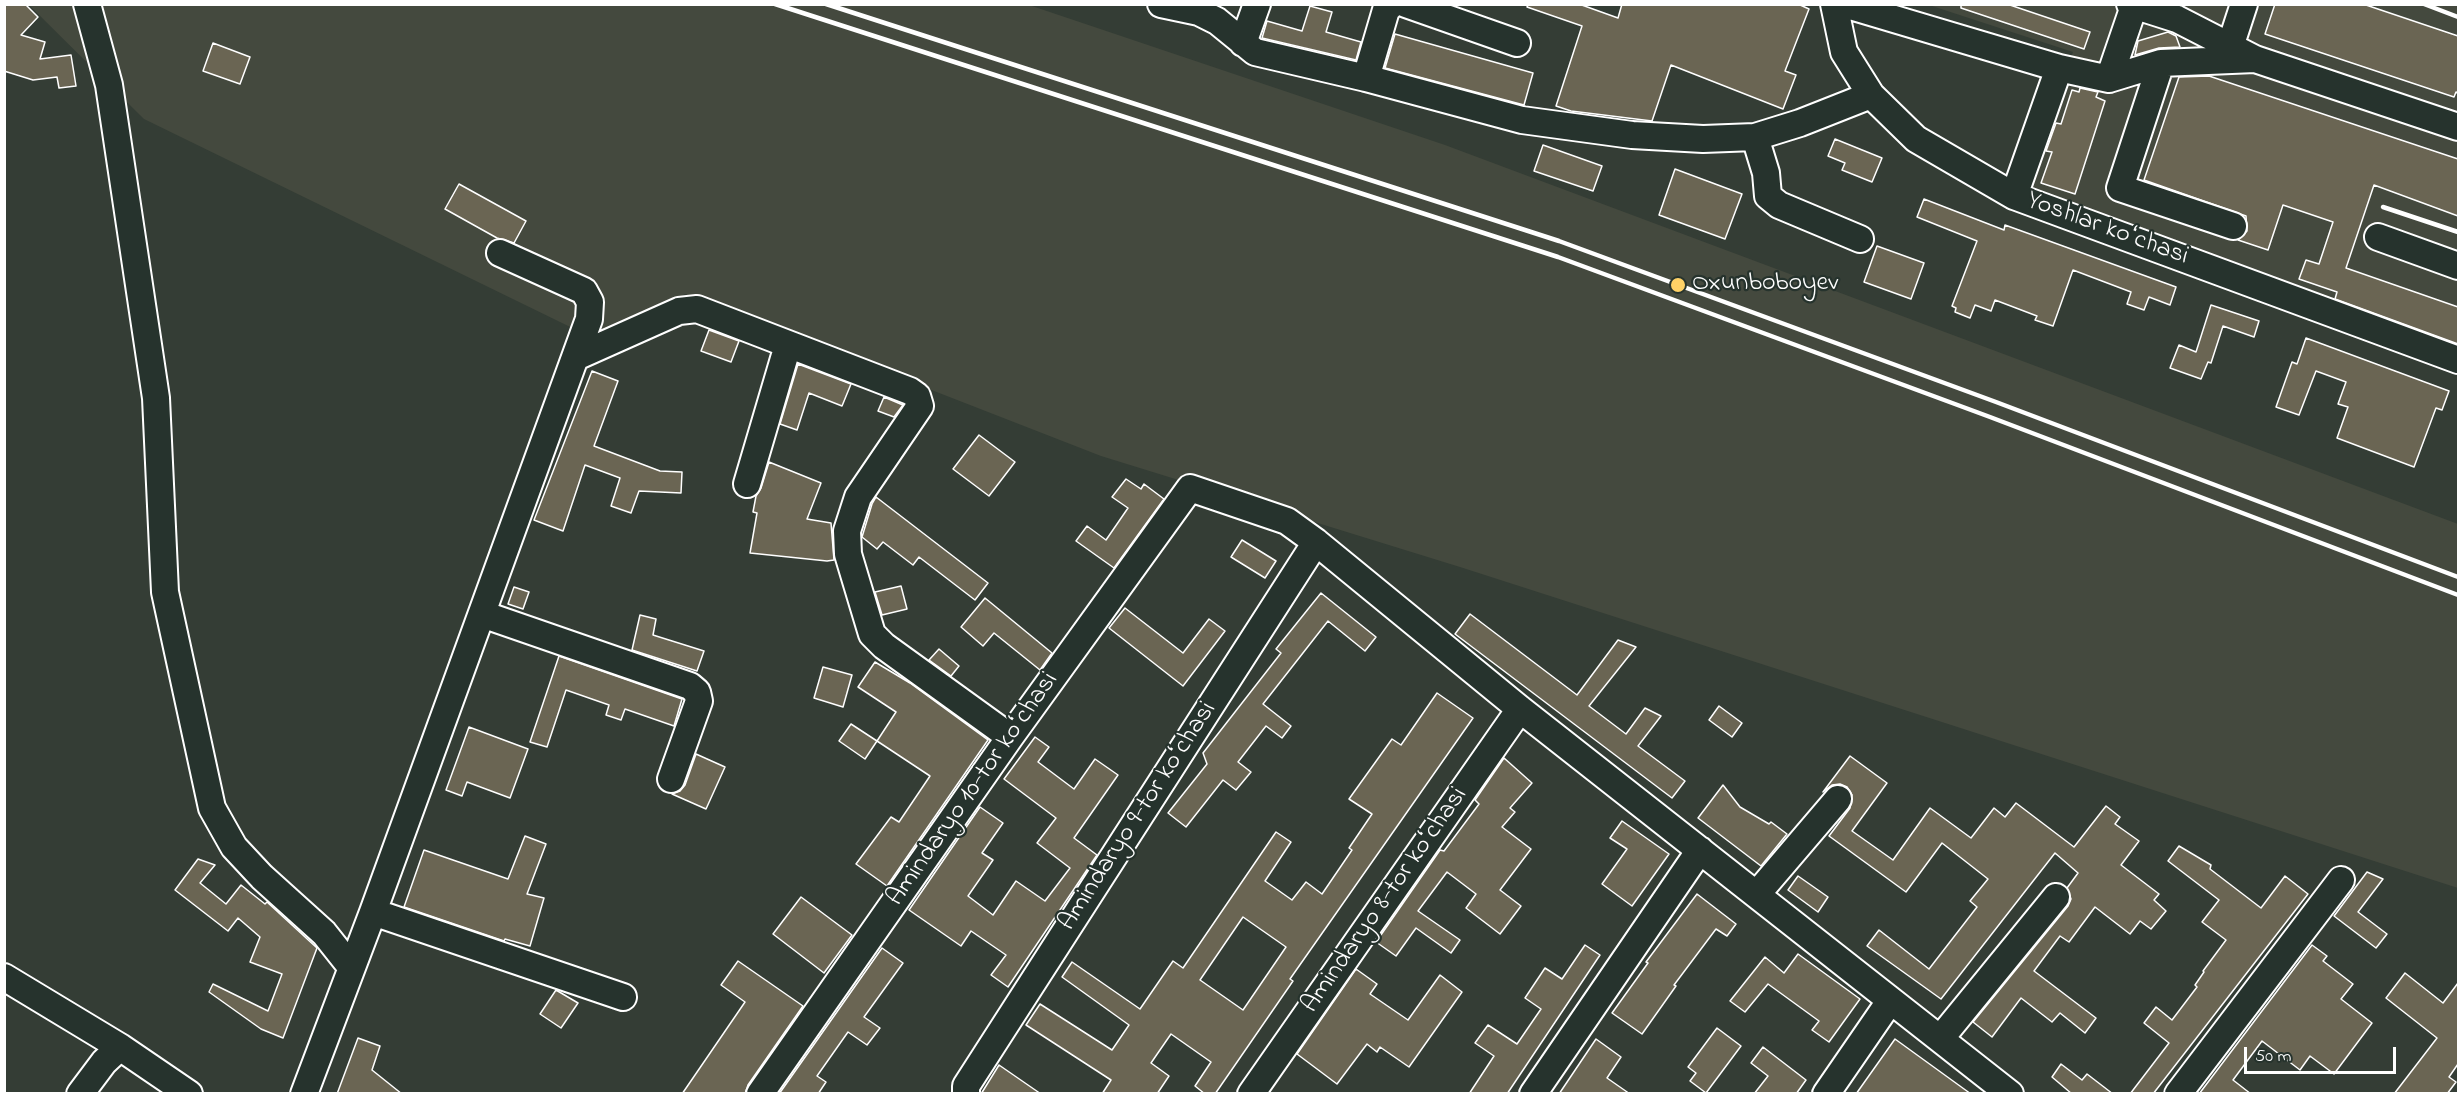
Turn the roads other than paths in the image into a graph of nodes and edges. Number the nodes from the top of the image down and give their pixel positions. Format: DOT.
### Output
graph roads {
  1 [pos="87,4"];
  2 [pos="1161,4"];
  3 [pos="1257,4"];
  4 [pos="1392,4"];
  5 [pos="1407,4"];
  6 [pos="1834,4"];
  7 [pos="1844,4"];
  8 [pos="2244,4"];
  9 [pos="2132,5"];
  10 [pos="1243,43"];
  11 [pos="1518,43"];
  12 [pos="2230,47"];
  13 [pos="2255,59"];
  14 [pos="2161,63"];
  15 [pos="2059,68"];
  16 [pos="1366,78"];
  17 [pos="2109,79"];
  18 [pos="1871,95"];
  19 [pos="2458,127"];
  20 [pos="1755,137"];
  21 [pos="2014,196"];
  22 [pos="2233,226"];
  23 [pos="2378,237"];
  24 [pos="1860,239"];
  25 [pos="500,253"];
  26 [pos="2458,266"];
  27 [pos="788,345"];
  28 [pos="578,351"];
  29 [pos="2458,360"];
  30 [pos="747,484"];
  31 [pos="1316,542"];
  32 [pos="482,614"];
  33 [pos="1520,709"];
  34 [pos="1010,737"];
  35 [pos="671,779"];
  36 [pos="1838,799"];
  37 [pos="1700,850"];
  38 [pos="2341,880"];
  39 [pos="1757,894"];
  40 [pos="2056,897"];
  41 [pos="373,912"];
  42 [pos="351,968"];
  43 [pos="4,977"];
  44 [pos="623,997"];
  45 [pos="1890,1001"];
  46 [pos="1940,1039"];
  47 [pos="120,1047"];
  48 [pos="80,1094"];
  49 [pos="189,1094"];
  50 [pos="304,1094"];
  51 [pos="760,1094"];
  52 [pos="966,1094"];
  53 [pos="1251,1094"];
  54 [pos="1533,1094"];
  55 [pos="1826,1094"];
  56 [pos="2010,1094"];
  57 [pos="2178,1094"];
  1 -- 42 [label="street"];
  2 -- 10 [label="street"];
  3 -- 10 [label="street"];
  4 -- 16 [label="street"];
  5 -- 11 [label="street"];
  6 -- 18 [label="street, Yoshlar koʻchasi"];
  7 -- 15 [label="street"];
  8 -- 12 [label="street"];
  9 -- 12 [label="street"];
  9 -- 17 [label="street"];
  10 -- 16 [label="street"];
  12 -- 13 [label="street"];
  13 -- 14 [label="street"];
  13 -- 19 [label="street"];
  14 -- 17 [label="street"];
  14 -- 22 [label="street"];
  15 -- 17 [label="street"];
  15 -- 21 [label="street"];
  16 -- 20 [label="street"];
  18 -- 20 [label="street"];
  18 -- 21 [label="street, Yoshlar koʻchasi"];
  20 -- 24 [label="street"];
  21 -- 29 [label="street, Yoshlar koʻchasi"];
  23 -- 26 [label="street"];
  25 -- 28 [label="street"];
  27 -- 28 [label="street"];
  27 -- 30 [label="street"];
  27 -- 34 [label="street"];
  28 -- 32 [label="street"];
  31 -- 33 [label="street"];
  31 -- 34 [label="street, Amindaryo 10-tor koʻchasi"];
  31 -- 52 [label="street, Amindaryo 9-tor koʻchasi"];
  32 -- 35 [label="street"];
  32 -- 41 [label="street"];
  33 -- 37 [label="street"];
  33 -- 53 [label="street, Amindaryo 8-tor koʻchasi"];
  34 -- 51 [label="street, Amindaryo 10-tor koʻchasi"];
  36 -- 39 [label="street"];
  37 -- 39 [label="street"];
  37 -- 54 [label="street"];
  38 -- 57 [label="street"];
  39 -- 45 [label="street"];
  40 -- 46 [label="street"];
  41 -- 42 [label="street"];
  41 -- 44 [label="street"];
  42 -- 50 [label="street"];
  43 -- 47 [label="street"];
  45 -- 46 [label="street"];
  45 -- 55 [label="street"];
  46 -- 56 [label="street"];
  47 -- 48 [label="street"];
  47 -- 49 [label="street"];
}
